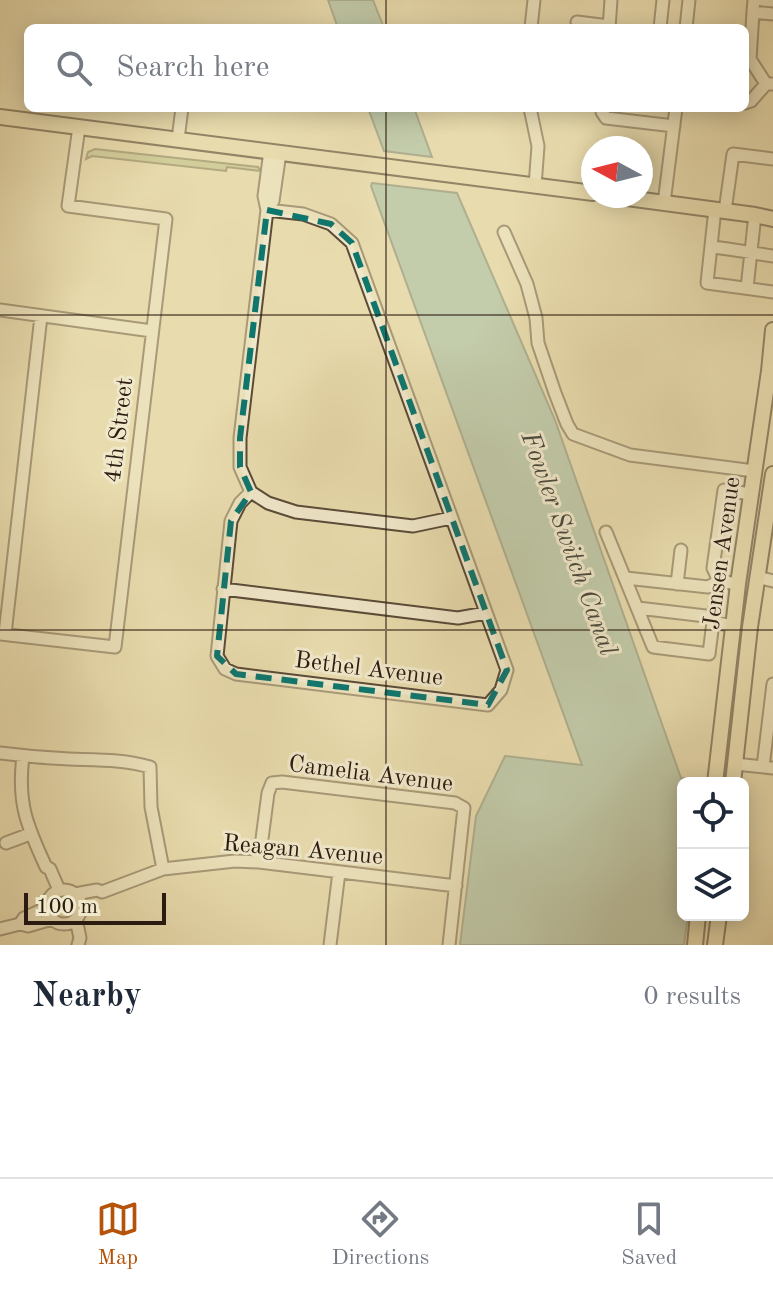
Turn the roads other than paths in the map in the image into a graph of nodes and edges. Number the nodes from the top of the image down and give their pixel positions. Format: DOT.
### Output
graph roads {
  1 [pos="534,0"];
  2 [pos="611,0"];
  3 [pos="663,0"];
  4 [pos="689,0"];
  5 [pos="762,0"];
  6 [pos="773,1"];
  7 [pos="754,6"];
  8 [pos="773,14"];
  9 [pos="577,22"];
  10 [pos="531,24"];
  11 [pos="590,24"];
  12 [pos="609,24"];
  13 [pos="660,24"];
  14 [pos="686,24"];
  15 [pos="769,84"];
  16 [pos="749,102"];
  17 [pos="181,112"];
  18 [pos="531,112"];
  19 [pos="602,112"];
  20 [pos="676,112"];
  21 [pos="0,117"];
  22 [pos="674,126"];
  23 [pos="79,127"];
  24 [pos="178,139"];
  25 [pos="275,152"];
  26 [pos="773,159"];
  27 [pos="535,186"];
  28 [pos="581,192"];
  29 [pos="653,202"];
  30 [pos="664,203"];
  31 [pos="267,210"];
  32 [pos="720,210"];
  33 [pos="755,215"];
  34 [pos="773,219"];
  35 [pos="504,232"];
  36 [pos="711,247"];
  37 [pos="751,253"];
  38 [pos="773,256"];
  39 [pos="747,288"];
  40 [pos="773,292"];
  41 [pos="0,310"];
  42 [pos="41,316"];
  43 [pos="773,330"];
  44 [pos="152,331"];
  45 [pos="765,394"];
  46 [pos="754,471"];
  47 [pos="773,474"];
  48 [pos="251,492"];
  49 [pos="751,494"];
  50 [pos="770,494"];
  51 [pos="451,518"];
  52 [pos="606,532"];
  53 [pos="681,550"];
  54 [pos="757,577"];
  55 [pos="626,578"];
  56 [pos="719,581"];
  57 [pos="773,581"];
  58 [pos="677,584"];
  59 [pos="738,584"];
  60 [pos="223,589"];
  61 [pos="638,608"];
  62 [pos="486,613"];
  63 [pos="714,620"];
  64 [pos="733,626"];
  65 [pos="2,634"];
  66 [pos="728,668"];
  67 [pos="744,682"];
  68 [pos="773,684"];
  69 [pos="0,753"];
  70 [pos="23,756"];
  71 [pos="735,764"];
  72 [pos="768,767"];
  73 [pos="716,777"];
  74 [pos="734,777"];
  75 [pos="30,834"];
  76 [pos="6,843"];
  77 [pos="259,862"];
  78 [pos="163,869"];
  79 [pos="339,872"];
  80 [pos="456,886"];
  81 [pos="55,892"];
  82 [pos="78,900"];
  83 [pos="54,917"];
  84 [pos="76,919"];
  85 [pos="697,921"];
  86 [pos="718,921"];
  87 [pos="0,929"];
  88 [pos="76,945"];
  89 [pos="330,945"];
  90 [pos="449,945"];
  91 [pos="695,945"];
  92 [pos="715,945"];
  1 -- 10 [label="street"];
  2 -- 12 [label="street"];
  3 -- 13 [label="street"];
  4 -- 14 [label="street"];
  5 -- 6 [label="street"];
  7 -- 8 [label="street"];
  7 -- 15 [label="street"];
  9 -- 11 [label="street"];
  15 -- 16 [label="street"];
  17 -- 24 [label="street"];
  18 -- 27 [label="street"];
  19 -- 22 [label="street"];
  20 -- 22 [label="street"];
  21 -- 23 [label="main road"];
  22 -- 30 [label="street"];
  23 -- 24 [label="main road"];
  23 -- 44 [label="street, 4th Street"];
  24 -- 25 [label="main road"];
  25 -- 27 [label="main road"];
  25 -- 31 [label="street"];
  26 -- 32 [label="street"];
  27 -- 28 [label="main road"];
  29 -- 30 [label="main road"];
  30 -- 32 [label="main road"];
  31 -- 48 [label="street"];
  31 -- 51 [label="street, Bethel Avenue"];
  32 -- 33 [label="main road"];
  32 -- 36 [label="street"];
  33 -- 34 [label="main road"];
  33 -- 37 [label="street"];
  35 -- 46 [label="street"];
  36 -- 37 [label="street"];
  36 -- 39 [label="street"];
  37 -- 38 [label="street"];
  37 -- 39 [label="street"];
  39 -- 40 [label="street"];
  41 -- 42 [label="street"];
  42 -- 44 [label="street"];
  42 -- 65 [label="street"];
  43 -- 45 [label="main road, Jensen Avenue"];
  44 -- 65 [label="street, 4th Street"];
  45 -- 46 [label="main road, Jensen Avenue"];
  45 -- 50 [label="main road"];
  46 -- 49 [label="main road, Jensen Avenue"];
  47 -- 50 [label="main road, Jensen Avenue"];
  48 -- 51 [label="street"];
  48 -- 60 [label="street, Bethel Avenue"];
  49 -- 54 [label="main road"];
  49 -- 56 [label="street"];
  49 -- 59 [label="main road, Jensen Avenue"];
  50 -- 54 [label="main road, Jensen Avenue"];
  51 -- 62 [label="street, Bethel Avenue"];
  52 -- 55 [label="street"];
  53 -- 58 [label="street"];
  54 -- 57 [label="street"];
  54 -- 67 [label="main road, Jensen Avenue"];
  55 -- 58 [label="street"];
  55 -- 61 [label="street"];
  56 -- 58 [label="street"];
  56 -- 59 [label="street"];
  56 -- 63 [label="street"];
  59 -- 64 [label="main road, Jensen Avenue"];
  59 -- 67 [label="main road"];
  60 -- 62 [label="street"];
  60 -- 62 [label="street, Bethel Avenue"];
  61 -- 63 [label="street"];
  61 -- 63 [label="street"];
  63 -- 64 [label="street"];
  64 -- 66 [label="main road, Jensen Avenue"];
  66 -- 71 [label="main road"];
  66 -- 73 [label="main road, Jensen Avenue"];
  67 -- 71 [label="main road, Jensen Avenue"];
  68 -- 72 [label="street"];
  69 -- 70 [label="street"];
  70 -- 75 [label="street"];
  70 -- 78 [label="street"];
  71 -- 72 [label="street"];
  71 -- 74 [label="main road, Jensen Avenue"];
  75 -- 76 [label="street"];
  75 -- 81 [label="street"];
  77 -- 78 [label="street, Reagan Avenue"];
  77 -- 79 [label="street, Reagan Avenue"];
  77 -- 80 [label="street, Camelia Avenue"];
  78 -- 82 [label="street, Reagan Avenue"];
  79 -- 80 [label="street, Reagan Avenue"];
  79 -- 89 [label="street"];
  80 -- 90 [label="street"];
  81 -- 82 [label="street"];
  81 -- 83 [label="street"];
  82 -- 84 [label="street"];
  83 -- 84 [label="street"];
  83 -- 87 [label="street"];
  83 -- 88 [label="street"];
  84 -- 88 [label="street"];
  85 -- 91 [label="main road"];
  86 -- 92 [label="main road"];
}
